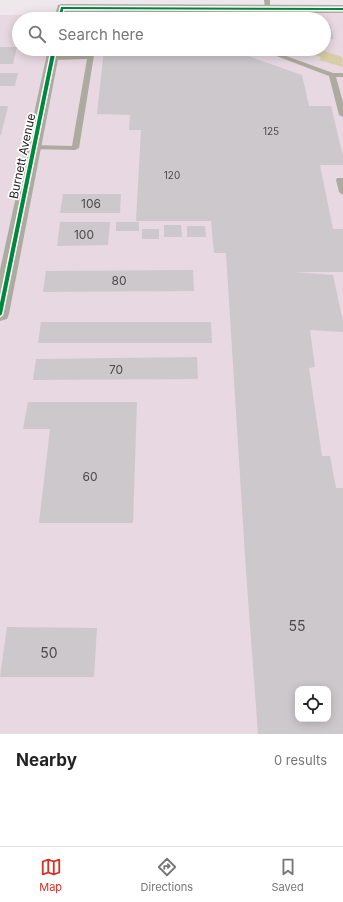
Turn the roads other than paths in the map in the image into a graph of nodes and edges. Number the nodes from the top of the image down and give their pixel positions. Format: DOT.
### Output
graph roads {
  1 [pos="267,4"];
  2 [pos="203,9"];
  3 [pos="343,9"];
  4 [pos="136,12"];
  5 [pos="52,56"];
  6 [pos="82,56"];
  7 [pos="280,56"];
  8 [pos="91,57"];
  9 [pos="332,75"];
  10 [pos="343,75"];
  11 [pos="343,115"];
  12 [pos="34,147"];
  13 [pos="343,180"];
  14 [pos="343,192"];
  15 [pos="0,314"];
  1 -- 2 [label="street"];
  1 -- 3 [label="street"];
  2 -- 4 [label="street"];
  5 -- 12 [label="street, Burnett Avenue"];
  6 -- 8 [label="lane"];
  7 -- 9 [label="lane"];
  8 -- 12 [label="lane"];
  9 -- 10 [label="lane"];
  9 -- 11 [label="lane"];
  12 -- 15 [label="street, Burnett Avenue"];
  13 -- 14 [label="lane"];
}
